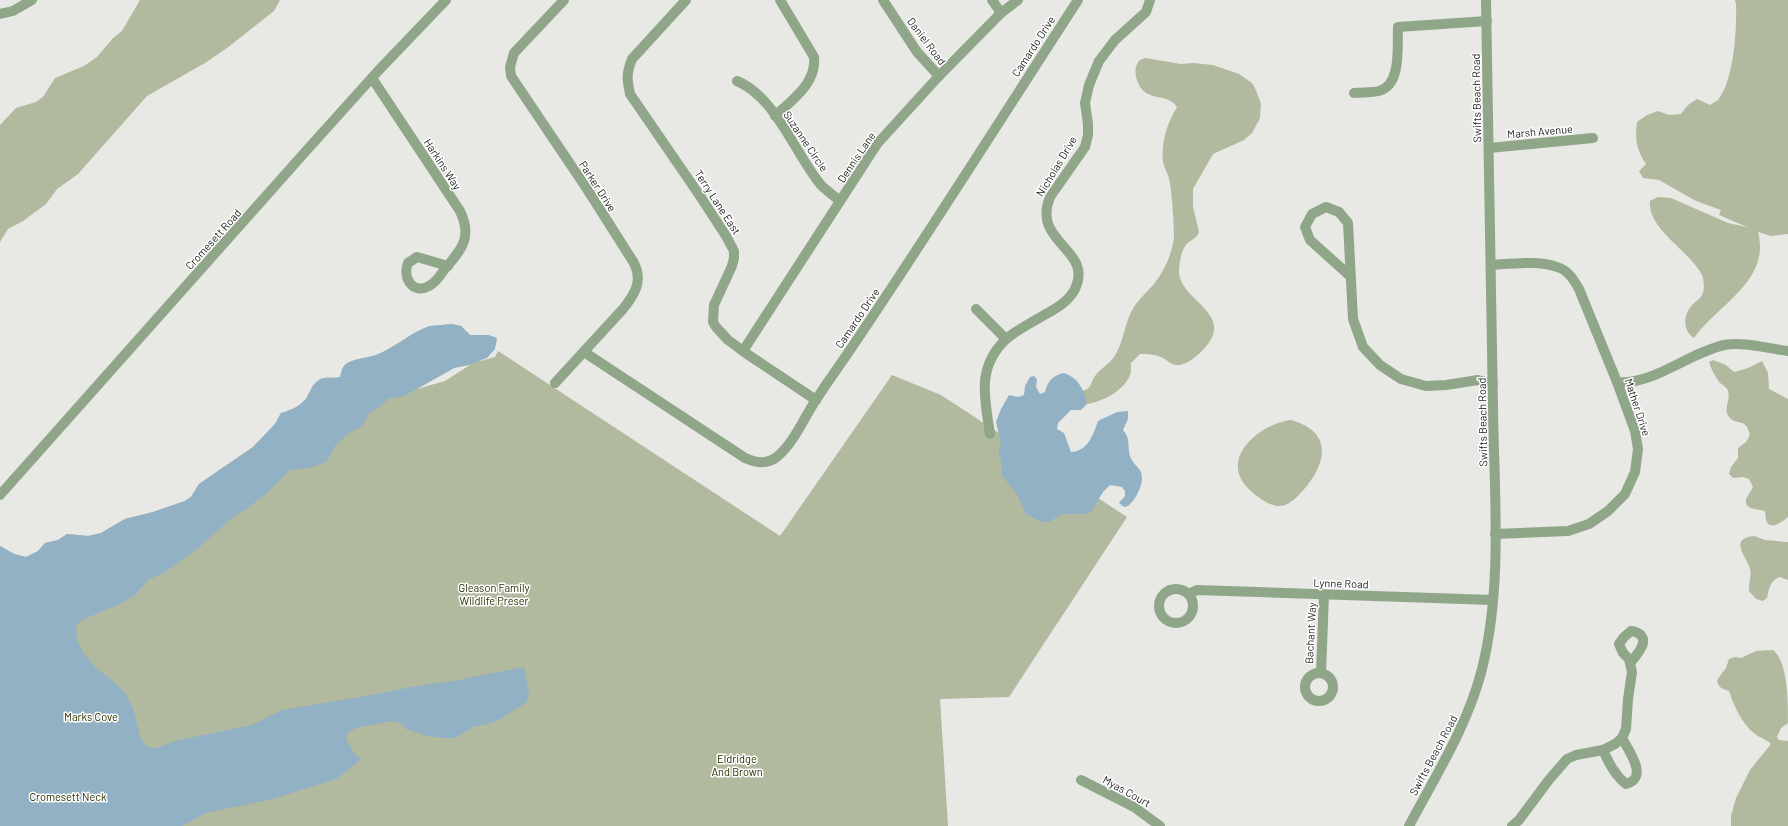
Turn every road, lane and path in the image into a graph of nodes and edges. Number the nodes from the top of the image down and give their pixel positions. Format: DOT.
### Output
graph roads {
  1 [pos="32,0"];
  2 [pos="446,0"];
  3 [pos="564,0"];
  4 [pos="686,0"];
  5 [pos="780,0"];
  6 [pos="883,0"];
  7 [pos="992,0"];
  8 [pos="1018,0"];
  9 [pos="1078,0"];
  10 [pos="1150,0"];
  11 [pos="1486,0"];
  12 [pos="0,14"];
  13 [pos="1001,14"];
  14 [pos="1487,21"];
  15 [pos="939,76"];
  16 [pos="372,78"];
  17 [pos="737,81"];
  18 [pos="1354,93"];
  19 [pos="775,116"];
  20 [pos="1593,138"];
  21 [pos="1489,148"];
  22 [pos="840,201"];
  23 [pos="1490,265"];
  24 [pos="448,266"];
  25 [pos="1350,276"];
  26 [pos="976,308"];
  27 [pos="1006,339"];
  28 [pos="743,351"];
  29 [pos="584,352"];
  30 [pos="1788,352"];
  31 [pos="1617,382"];
  32 [pos="555,383"];
  33 [pos="1493,384"];
  34 [pos="816,400"];
  35 [pos="990,434"];
  36 [pos="0,495"];
  37 [pos="1494,534"];
  38 [pos="1189,594"];
  39 [pos="1324,595"];
  40 [pos="1493,600"];
  41 [pos="1630,663"];
  42 [pos="1321,673"];
  43 [pos="1622,738"];
  44 [pos="1603,750"];
  45 [pos="1081,780"];
  46 [pos="1412,825"];
  47 [pos="1160,826"];
  48 [pos="1513,826"];
  1 -- 12 [label="street"];
  2 -- 16 [label="street, Cromesett Road"];
  3 -- 29 [label="street, Parker Drive"];
  4 -- 28 [label="street, Terry Lane East"];
  5 -- 19 [label="street"];
  6 -- 15 [label="street, Daniel Road"];
  7 -- 13 [label="street"];
  8 -- 13 [label="street, Dennis Lane"];
  9 -- 34 [label="street, Camardo Drive"];
  10 -- 27 [label="street, Nicholas Drive"];
  11 -- 14 [label="street, Swifts Beach Road"];
  13 -- 15 [label="street, Dennis Lane"];
  14 -- 18 [label="street"];
  14 -- 21 [label="street, Swifts Beach Road"];
  15 -- 22 [label="street, Dennis Lane"];
  16 -- 24 [label="street, Harkins Way"];
  16 -- 36 [label="street, Cromesett Road"];
  17 -- 19 [label="street, Suzanne Circle"];
  19 -- 22 [label="street, Suzanne Circle"];
  20 -- 21 [label="street, Marsh Avenue"];
  21 -- 23 [label="street, Swifts Beach Road"];
  22 -- 28 [label="street, Dennis Lane"];
  23 -- 31 [label="street, Mather Drive"];
  23 -- 33 [label="street, Swifts Beach Road"];
  25 -- 25 [label="street"];
  25 -- 33 [label="street"];
  26 -- 27 [label="street"];
  27 -- 35 [label="street, Nicholas Drive"];
  28 -- 34 [label="street, Terry Lane East"];
  29 -- 32 [label="street, Parker Drive"];
  29 -- 34 [label="street, Camardo Drive"];
  30 -- 31 [label="street"];
  31 -- 37 [label="street, Mather Drive"];
  33 -- 37 [label="street, Swifts Beach Road"];
  37 -- 40 [label="street, Swifts Beach Road"];
  38 -- 39 [label="street, Lynne Road"];
  39 -- 40 [label="street, Lynne Road"];
  39 -- 42 [label="street, Bachant Way"];
  40 -- 46 [label="street, Swifts Beach Road"];
  41 -- 43 [label="street"];
  43 -- 44 [label="street"];
  43 -- 44 [label="street"];
  44 -- 48 [label="street"];
  45 -- 47 [label="street, Myas Court"];
}
